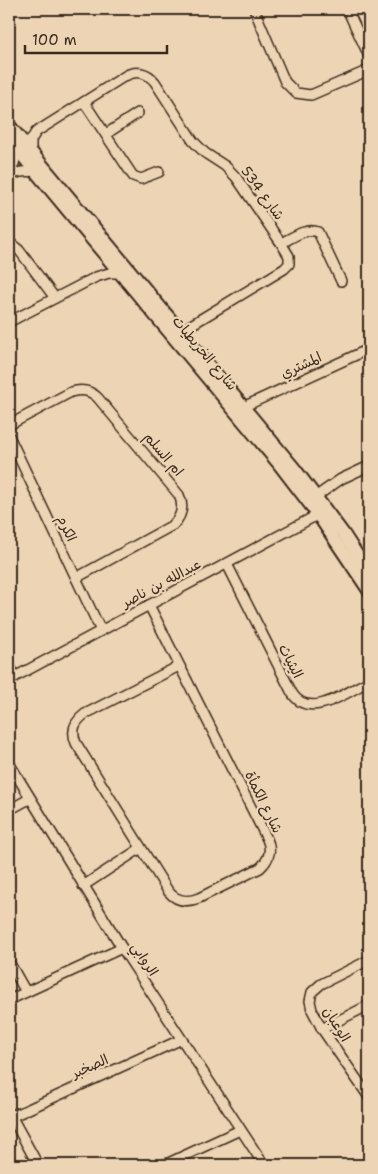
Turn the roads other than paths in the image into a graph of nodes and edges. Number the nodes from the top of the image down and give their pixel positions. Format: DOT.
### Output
graph roads {
  1 [pos="254,9"];
  2 [pos="347,9"];
  3 [pos="369,56"];
  4 [pos="369,70"];
  5 [pos="84,102"];
  6 [pos="138,113"];
  7 [pos="11,132"];
  8 [pos="36,132"];
  9 [pos="106,134"];
  10 [pos="17,150"];
  11 [pos="31,150"];
  12 [pos="35,171"];
  13 [pos="159,172"];
  14 [pos="9,174"];
  15 [pos="9,242"];
  16 [pos="281,243"];
  17 [pos="105,255"];
  18 [pos="120,273"];
  19 [pos="96,277"];
  20 [pos="341,281"];
  21 [pos="55,298"];
  22 [pos="9,322"];
  23 [pos="181,331"];
  24 [pos="369,349"];
  25 [pos="243,407"];
  26 [pos="9,426"];
  27 [pos="9,436"];
  28 [pos="369,466"];
  29 [pos="312,499"];
  30 [pos="322,513"];
  31 [pos="227,564"];
  32 [pos="369,573"];
  33 [pos="76,578"];
  34 [pos="369,591"];
  35 [pos="149,605"];
  36 [pos="101,631"];
  37 [pos="9,664"];
  38 [pos="180,666"];
  39 [pos="12,679"];
  40 [pos="369,681"];
  41 [pos="9,763"];
  42 [pos="29,799"];
  43 [pos="9,810"];
  44 [pos="142,848"];
  45 [pos="82,886"];
  46 [pos="122,948"];
  47 [pos="369,960"];
  48 [pos="9,962"];
  49 [pos="26,992"];
  50 [pos="9,1000"];
  51 [pos="369,1006"];
  52 [pos="322,1029"];
  53 [pos="180,1040"];
  54 [pos="369,1097"];
  55 [pos="10,1114"];
  56 [pos="240,1130"];
  57 [pos="38,1165"];
  58 [pos="164,1165"];
  59 [pos="264,1165"];
  1 -- 4 [label="street"];
  2 -- 3 [label="street"];
  5 -- 8 [label="street, شارع 534"];
  5 -- 9 [label="street"];
  5 -- 16 [label="street, شارع 534"];
  6 -- 9 [label="street"];
  7 -- 8 [label="street"];
  7 -- 10 [label="street, شارع الخريطيات"];
  7 -- 11 [label="street, شارع الخريطيات"];
  8 -- 11 [label="street"];
  9 -- 13 [label="street"];
  10 -- 12 [label="street, شارع الخريطيات"];
  10 -- 14 [label="street"];
  11 -- 23 [label="street, شارع الخريطيات"];
  12 -- 14 [label="street"];
  12 -- 17 [label="street, شارع الخريطيات"];
  15 -- 21 [label="street"];
  16 -- 20 [label="street"];
  16 -- 23 [label="street, شارع 534"];
  17 -- 18 [label="street, شارع الخريطيات"];
  17 -- 19 [label="street"];
  18 -- 19 [label="street"];
  18 -- 29 [label="street, شارع الخريطيات"];
  19 -- 21 [label="street"];
  21 -- 22 [label="street"];
  23 -- 25 [label="street, شارع الخريطيات"];
  24 -- 25 [label="street, المشتري"];
  25 -- 29 [label="street, شارع الخريطيات"];
  26 -- 33 [label="street, ام السلم"];
  27 -- 33 [label="street, الكرم"];
  28 -- 29 [label="street"];
  29 -- 30 [label="street, شارع الخريطيات"];
  30 -- 31 [label="street, عبدالله بن ناصر"];
  30 -- 32 [label="street, شارع الخريطيات"];
  30 -- 34 [label="street, شارع الخريطيات"];
  31 -- 35 [label="street, عبدالله بن ناصر"];
  31 -- 40 [label="street, اليثياث"];
  33 -- 36 [label="street, الكرم"];
  35 -- 36 [label="street, عبدالله بن ناصر"];
  35 -- 38 [label="street, شارع الكمأة"];
  36 -- 39 [label="street, عبدالله بن ناصر"];
  37 -- 39 [label="street"];
  38 -- 44 [label="street, شارع الكمأة"];
  38 -- 44 [label="street, شارع الكمأة"];
  41 -- 42 [label="street, الروابي"];
  42 -- 43 [label="street"];
  42 -- 45 [label="street, الروابي"];
  44 -- 45 [label="street"];
  45 -- 46 [label="street, الروابي"];
  46 -- 49 [label="street"];
  46 -- 53 [label="street, الروابي"];
  47 -- 52 [label="street, الوعبان"];
  48 -- 49 [label="street"];
  49 -- 50 [label="street"];
  51 -- 52 [label="street"];
  52 -- 54 [label="street, الوعبان"];
  53 -- 55 [label="street, الصخبر"];
  53 -- 56 [label="street, الروابي"];
  55 -- 57 [label="street"];
  56 -- 58 [label="street"];
  56 -- 59 [label="street, الروابي"];
}
